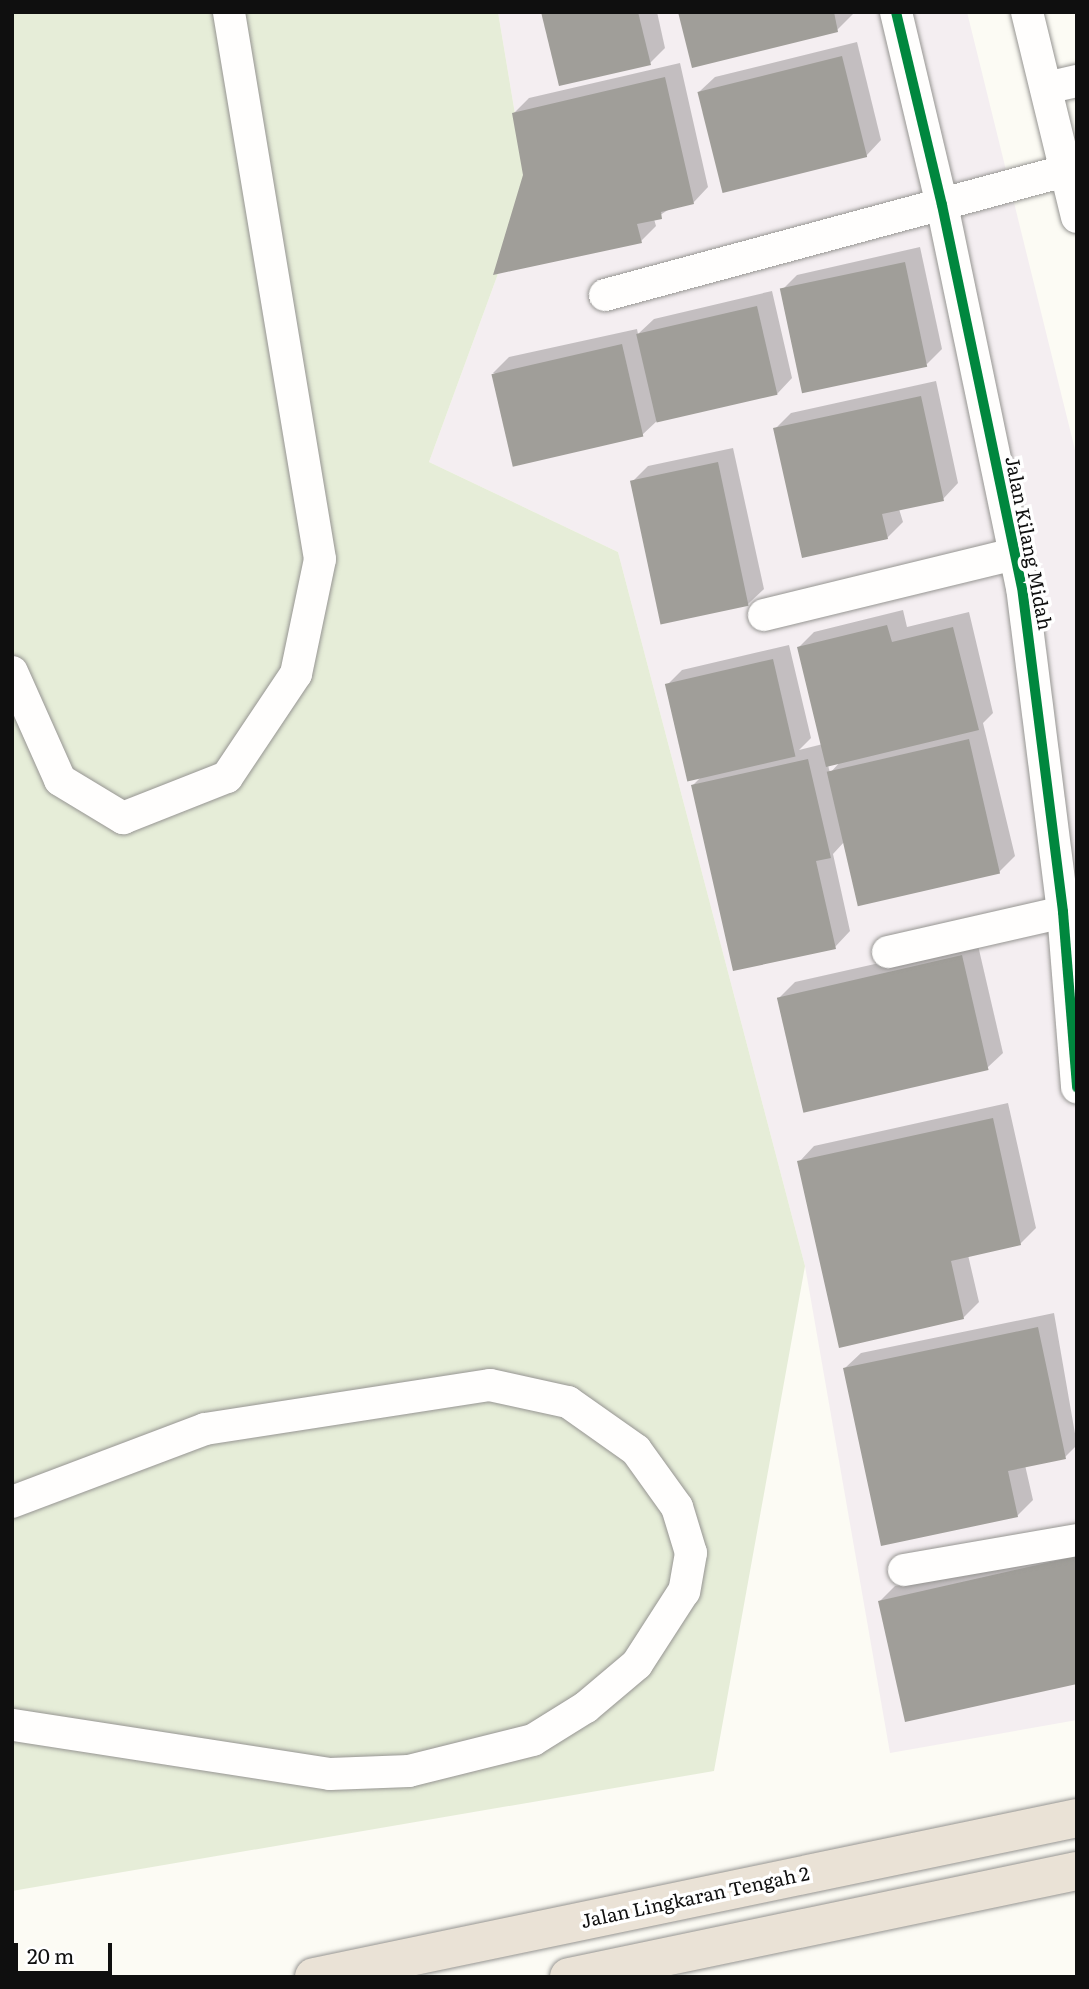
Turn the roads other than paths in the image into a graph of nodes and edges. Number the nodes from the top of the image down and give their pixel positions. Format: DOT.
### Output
graph roads {
  1 [pos="229,12"];
  2 [pos="896,12"];
  3 [pos="1027,12"];
  4 [pos="1077,81"];
  5 [pos="1046,88"];
  6 [pos="1065,119"];
  7 [pos="1071,170"];
  8 [pos="942,205"];
  9 [pos="1077,217"];
  10 [pos="606,295"];
  11 [pos="1015,554"];
  12 [pos="764,615"];
  13 [pos="12,671"];
  14 [pos="1070,910"];
  15 [pos="888,952"];
  16 [pos="1077,1087"];
  17 [pos="12,1502"];
  18 [pos="1077,1541"];
  19 [pos="904,1570"];
  20 [pos="12,1725"];
  21 [pos="1077,1818"];
  22 [pos="1077,1871"];
  23 [pos="314,1977"];
  24 [pos="569,1977"];
  1 -- 13 [label="street"];
  2 -- 8 [label="street, Jalan Kilang Midah"];
  3 -- 5 [label="street"];
  4 -- 5 [label="street"];
  5 -- 6 [label="street"];
  6 -- 7 [label="street"];
  7 -- 8 [label="street"];
  7 -- 9 [label="street"];
  8 -- 10 [label="street"];
  8 -- 11 [label="street, Jalan Kilang Midah"];
  11 -- 12 [label="street"];
  11 -- 14 [label="street, Jalan Kilang Midah"];
  14 -- 15 [label="street"];
  14 -- 16 [label="street, Jalan Kilang Midah"];
  17 -- 20 [label="street"];
  18 -- 19 [label="street"];
  21 -- 23 [label="highway, Jalan Lingkaran Tengah 2"];
  22 -- 24 [label="highway"];
}
